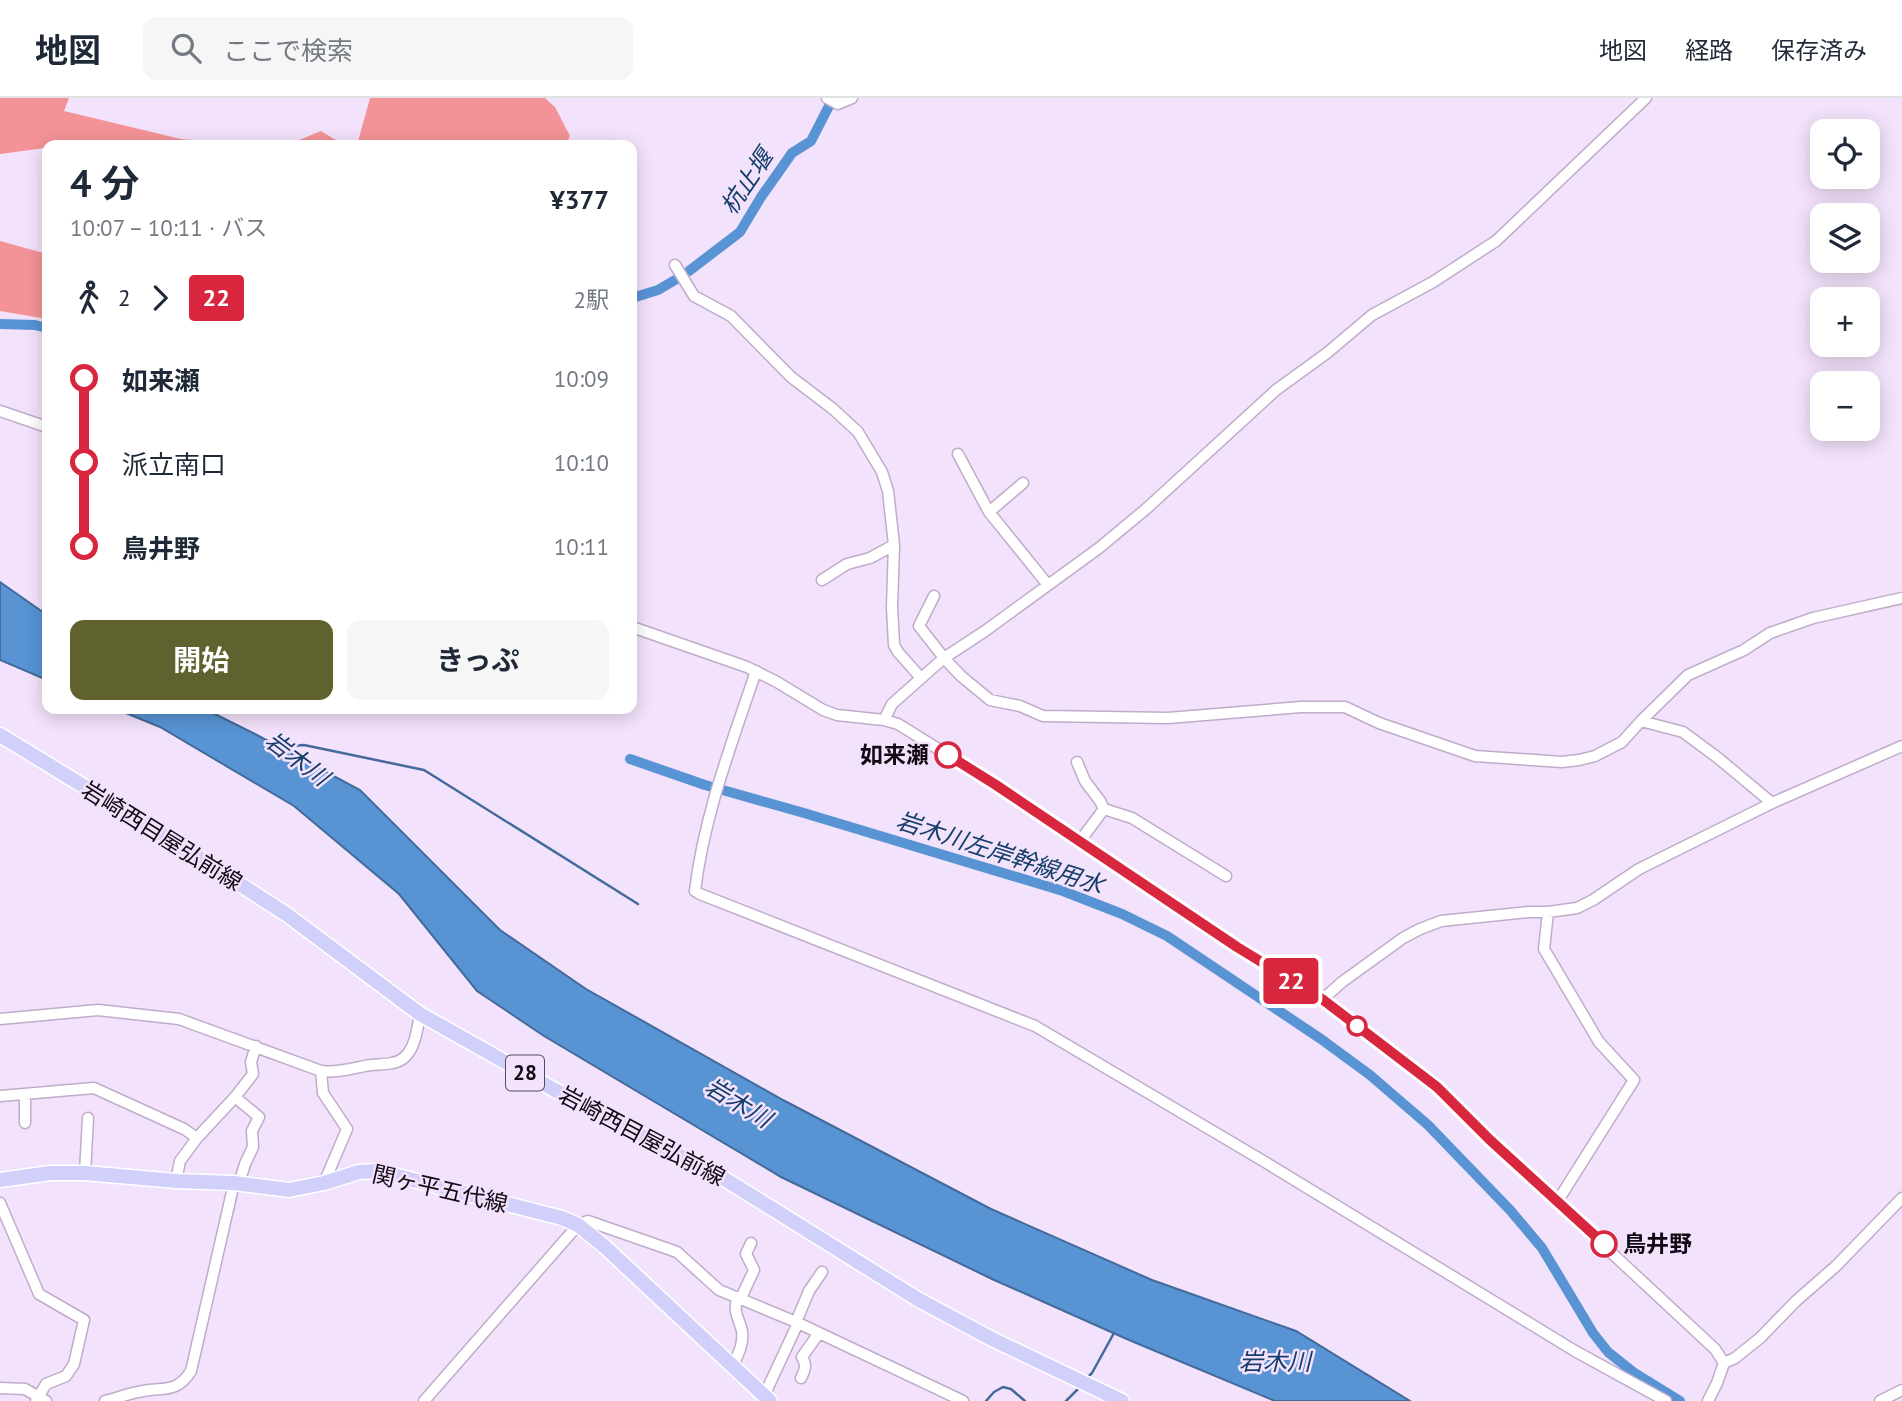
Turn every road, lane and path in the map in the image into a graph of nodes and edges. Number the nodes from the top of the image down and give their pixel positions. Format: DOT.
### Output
graph roads {
  1 [pos="827,98"];
  2 [pos="852,98"];
  3 [pos="1646,98"];
  4 [pos="675,265"];
  5 [pos="0,411"];
  6 [pos="42,425"];
  7 [pos="958,454"];
  8 [pos="1023,482"];
  9 [pos="989,512"];
  10 [pos="894,545"];
  11 [pos="822,580"];
  12 [pos="1048,585"];
  13 [pos="934,596"];
  14 [pos="1902,597"];
  15 [pos="637,629"];
  16 [pos="944,658"];
  17 [pos="756,671"];
  18 [pos="921,678"];
  19 [pos="884,720"];
  20 [pos="1641,720"];
  21 [pos="0,735"];
  22 [pos="1902,746"];
  23 [pos="1077,762"];
  24 [pos="1772,803"];
  25 [pos="1104,809"];
  26 [pos="1080,841"];
  27 [pos="1226,876"];
  28 [pos="1548,912"];
  29 [pos="1322,999"];
  30 [pos="420,1014"];
  31 [pos="0,1019"];
  32 [pos="256,1046"];
  33 [pos="321,1071"];
  34 [pos="25,1095"];
  35 [pos="0,1097"];
  36 [pos="236,1097"];
  37 [pos="88,1118"];
  38 [pos="25,1123"];
  39 [pos="197,1138"];
  40 [pos="85,1173"];
  41 [pos="0,1180"];
  42 [pos="176,1181"];
  43 [pos="236,1183"];
  44 [pos="324,1183"];
  45 [pos="1902,1198"];
  46 [pos="1557,1202"];
  47 [pos="0,1203"];
  48 [pos="578,1225"];
  49 [pos="12,1231"];
  50 [pos="0,1238"];
  51 [pos="751,1243"];
  52 [pos="822,1272"];
  53 [pos="740,1297"];
  54 [pos="797,1322"];
  55 [pos="819,1333"];
  56 [pos="1724,1363"];
  57 [pos="733,1366"];
  58 [pos="801,1378"];
  59 [pos="0,1388"];
  60 [pos="1902,1390"];
  61 [pos="767,1398"];
  62 [pos="41,1400"];
  63 [pos="105,1401"];
  64 [pos="424,1401"];
  65 [pos="963,1401"];
  66 [pos="1122,1401"];
  67 [pos="1666,1401"];
  68 [pos="1708,1401"];
  69 [pos="1880,1401"];
  1 -- 2 [label="street"];
  3 -- 12 [label="street"];
  4 -- 10 [label="street"];
  5 -- 6 [label="street"];
  7 -- 9 [label="street"];
  8 -- 9 [label="street"];
  9 -- 12 [label="street"];
  10 -- 11 [label="street"];
  10 -- 18 [label="street"];
  12 -- 16 [label="street"];
  13 -- 16 [label="street"];
  14 -- 20 [label="street"];
  15 -- 17 [label="street"];
  16 -- 18 [label="street"];
  16 -- 20 [label="street"];
  17 -- 19 [label="street"];
  17 -- 67 [label="street"];
  18 -- 19 [label="street"];
  19 -- 26 [label="street"];
  20 -- 24 [label="street"];
  21 -- 30 [label="main road, 岩崎西目屋弘前線 / 28"];
  22 -- 24 [label="street"];
  23 -- 25 [label="street"];
  24 -- 28 [label="street"];
  25 -- 26 [label="street"];
  25 -- 27 [label="street"];
  26 -- 29 [label="street"];
  28 -- 29 [label="street"];
  28 -- 46 [label="street"];
  29 -- 46 [label="street"];
  30 -- 33 [label="street"];
  30 -- 66 [label="main road, 岩崎西目屋弘前線 / 28"];
  31 -- 32 [label="street"];
  32 -- 33 [label="street"];
  32 -- 36 [label="street"];
  33 -- 44 [label="street"];
  34 -- 35 [label="street"];
  34 -- 38 [label="street"];
  34 -- 39 [label="street"];
  36 -- 39 [label="street"];
  36 -- 43 [label="street"];
  37 -- 40 [label="street"];
  39 -- 42 [label="street"];
  40 -- 41 [label="main road, 関ヶ平五代線"];
  40 -- 42 [label="main road, 関ヶ平五代線"];
  42 -- 43 [label="main road, 関ヶ平五代線"];
  43 -- 44 [label="main road, 関ヶ平五代線"];
  43 -- 63 [label="street"];
  44 -- 48 [label="main road, 関ヶ平五代線"];
  45 -- 56 [label="street"];
  46 -- 56 [label="street"];
  47 -- 49 [label="street"];
  48 -- 53 [label="street"];
  48 -- 57 [label="main road, 関ヶ平五代線"];
  48 -- 64 [label="street"];
  49 -- 50 [label="street"];
  49 -- 62 [label="street"];
  51 -- 53 [label="street"];
  52 -- 54 [label="street"];
  53 -- 54 [label="street"];
  53 -- 57 [label="street"];
  54 -- 55 [label="street"];
  54 -- 61 [label="street"];
  55 -- 58 [label="street"];
  55 -- 65 [label="street"];
  56 -- 68 [label="street"];
  57 -- 61 [label="main road, 関ヶ平五代線"];
  59 -- 62 [label="street"];
  60 -- 69 [label="street"];
}
